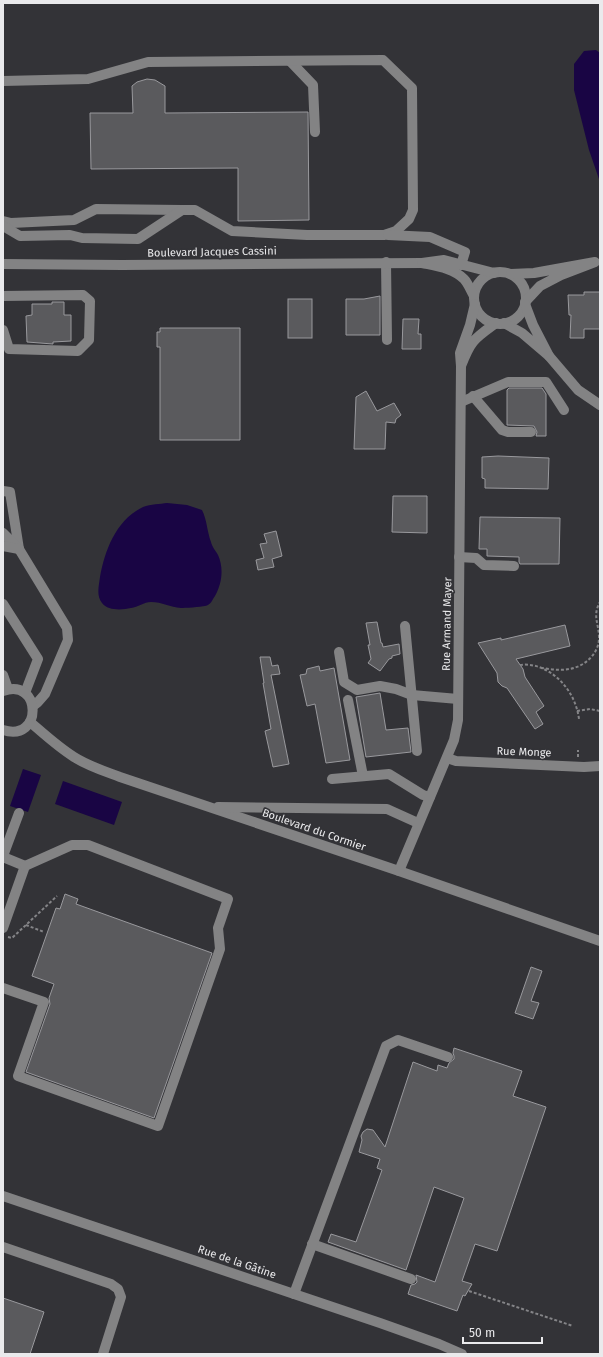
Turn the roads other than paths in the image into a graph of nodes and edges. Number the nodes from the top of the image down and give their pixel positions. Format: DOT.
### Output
graph roads {
  1 [pos="290,61"];
  2 [pos="3,81"];
  3 [pos="315,132"];
  4 [pos="182,210"];
  5 [pos="3,222"];
  6 [pos="3,226"];
  7 [pos="384,234"];
  8 [pos="386,262"];
  9 [pos="422,262"];
  10 [pos="597,262"];
  11 [pos="3,264"];
  12 [pos="461,265"];
  13 [pos="494,272"];
  14 [pos="511,274"];
  15 [pos="3,296"];
  16 [pos="474,300"];
  17 [pos="525,303"];
  18 [pos="500,323"];
  19 [pos="3,330"];
  20 [pos="387,340"];
  21 [pos="549,356"];
  22 [pos="461,366"];
  23 [pos="473,396"];
  24 [pos="461,402"];
  25 [pos="600,405"];
  26 [pos="564,410"];
  27 [pos="531,432"];
  28 [pos="3,491"];
  29 [pos="3,533"];
  30 [pos="3,546"];
  31 [pos="19,549"];
  32 [pos="460,558"];
  33 [pos="514,566"];
  34 [pos="3,604"];
  35 [pos="404,626"];
  36 [pos="339,652"];
  37 [pos="3,675"];
  38 [pos="5,690"];
  39 [pos="25,693"];
  40 [pos="412,695"];
  41 [pos="458,699"];
  42 [pos="348,700"];
  43 [pos="33,706"];
  44 [pos="30,722"];
  45 [pos="3,731"];
  46 [pos="417,751"];
  47 [pos="447,758"];
  48 [pos="600,766"];
  49 [pos="363,776"];
  50 [pos="332,779"];
  51 [pos="430,797"];
  52 [pos="208,807"];
  53 [pos="19,812"];
  54 [pos="418,823"];
  55 [pos="3,857"];
  56 [pos="25,866"];
  57 [pos="399,871"];
  58 [pos="3,928"];
  59 [pos="600,941"];
  60 [pos="3,988"];
  61 [pos="448,1057"];
  62 [pos="3,1196"];
  63 [pos="312,1244"];
  64 [pos="3,1247"];
  65 [pos="411,1279"];
  66 [pos="294,1294"];
  67 [pos="103,1354"];
  68 [pos="462,1354"];
  1 -- 2 [label="street"];
  1 -- 3 [label="street"];
  1 -- 7 [label="street"];
  4 -- 5 [label="street"];
  4 -- 6 [label="street"];
  4 -- 7 [label="street"];
  7 -- 12 [label="street"];
  8 -- 9 [label="street, Boulevard Jacques Cassini"];
  8 -- 11 [label="street, Boulevard Jacques Cassini"];
  8 -- 20 [label="street"];
  9 -- 12 [label="street, Boulevard Jacques Cassini"];
  9 -- 16 [label="street, Boulevard Jacques Cassini"];
  10 -- 14 [label="street"];
  10 -- 17 [label="street"];
  12 -- 13 [label="street, Boulevard Jacques Cassini"];
  13 -- 14 [label="street"];
  13 -- 16 [label="street"];
  14 -- 17 [label="street"];
  15 -- 19 [label="street"];
  16 -- 18 [label="street"];
  16 -- 22 [label="street, Rue Armand Mayer"];
  17 -- 18 [label="street"];
  17 -- 21 [label="street"];
  18 -- 21 [label="street"];
  18 -- 22 [label="street, Rue Armand Mayer"];
  21 -- 25 [label="street"];
  22 -- 24 [label="street, Rue Armand Mayer"];
  23 -- 24 [label="street"];
  23 -- 26 [label="street"];
  23 -- 27 [label="street"];
  24 -- 32 [label="street, Rue Armand Mayer"];
  28 -- 31 [label="street"];
  29 -- 31 [label="street"];
  30 -- 31 [label="street"];
  31 -- 43 [label="street"];
  32 -- 33 [label="street"];
  32 -- 41 [label="street, Rue Armand Mayer"];
  34 -- 39 [label="street"];
  35 -- 40 [label="street"];
  36 -- 40 [label="street"];
  37 -- 38 [label="street"];
  38 -- 39 [label="street"];
  39 -- 43 [label="street"];
  40 -- 41 [label="street"];
  40 -- 46 [label="street"];
  41 -- 47 [label="street, Rue Armand Mayer"];
  42 -- 49 [label="street"];
  43 -- 44 [label="street"];
  44 -- 45 [label="street"];
  44 -- 52 [label="street, Boulevard du Cormier"];
  47 -- 48 [label="street, Rue Monge"];
  47 -- 51 [label="street, Rue Armand Mayer"];
  49 -- 50 [label="street"];
  49 -- 51 [label="street"];
  51 -- 54 [label="street, Rue Armand Mayer"];
  52 -- 54 [label="street"];
  52 -- 57 [label="street, Boulevard du Cormier"];
  53 -- 55 [label="street"];
  54 -- 57 [label="street, Rue Armand Mayer"];
  55 -- 56 [label="street"];
  56 -- 58 [label="street"];
  56 -- 60 [label="street"];
  57 -- 59 [label="street, Boulevard du Cormier"];
  61 -- 63 [label="street"];
  62 -- 66 [label="street, Rue de la Gâtine"];
  63 -- 65 [label="street"];
  63 -- 66 [label="street"];
  64 -- 67 [label="street"];
  66 -- 68 [label="street, Rue de la Gâtine"];
}
